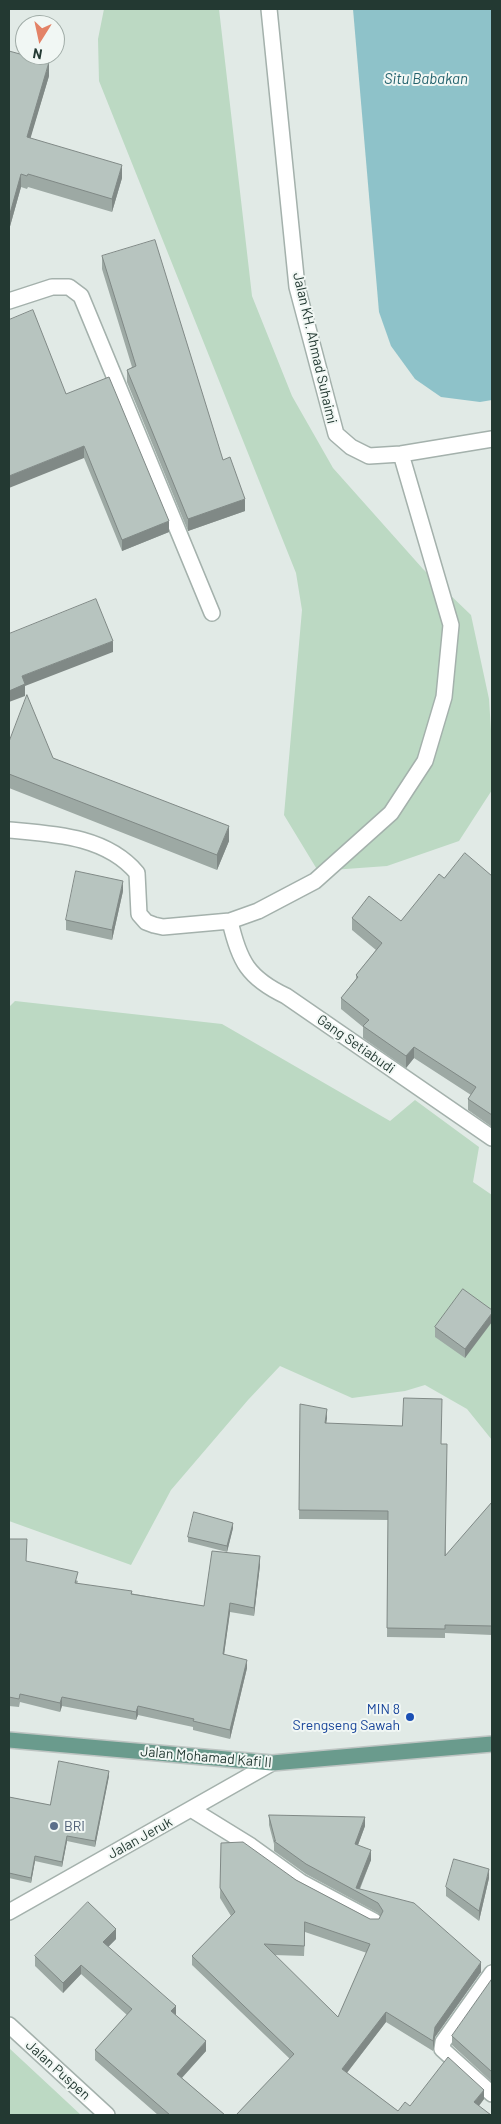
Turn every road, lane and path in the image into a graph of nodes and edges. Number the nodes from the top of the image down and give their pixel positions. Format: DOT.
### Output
graph roads {
  1 [pos="269,9"];
  2 [pos="9,301"];
  3 [pos="492,440"];
  4 [pos="401,454"];
  5 [pos="212,613"];
  6 [pos="9,830"];
  7 [pos="230,921"];
  8 [pos="492,1138"];
  9 [pos="9,1740"];
  10 [pos="492,1744"];
  11 [pos="272,1763"];
  12 [pos="191,1809"];
  13 [pos="9,1912"];
  14 [pos="374,1921"];
  15 [pos="492,1973"];
  16 [pos="9,2025"];
  17 [pos="492,2094"];
  18 [pos="108,2115"];
  1 -- 4 [label="street, Jalan KH. Ahmad Suhaimi"];
  2 -- 5 [label="street"];
  3 -- 4 [label="street, Jalan KH. Ahmad Suhaimi"];
  4 -- 7 [label="street"];
  6 -- 7 [label="street"];
  7 -- 8 [label="street, Gang Setiabudi"];
  9 -- 11 [label="main road, Jalan Mohamad Kafi II"];
  10 -- 11 [label="main road, Jalan Mohamad Kafi II"];
  11 -- 12 [label="street, Jalan Jeruk"];
  12 -- 13 [label="street, Jalan Jeruk"];
  12 -- 14 [label="street"];
  15 -- 17 [label="street"];
  16 -- 18 [label="street, Jalan Puspen"];
}
